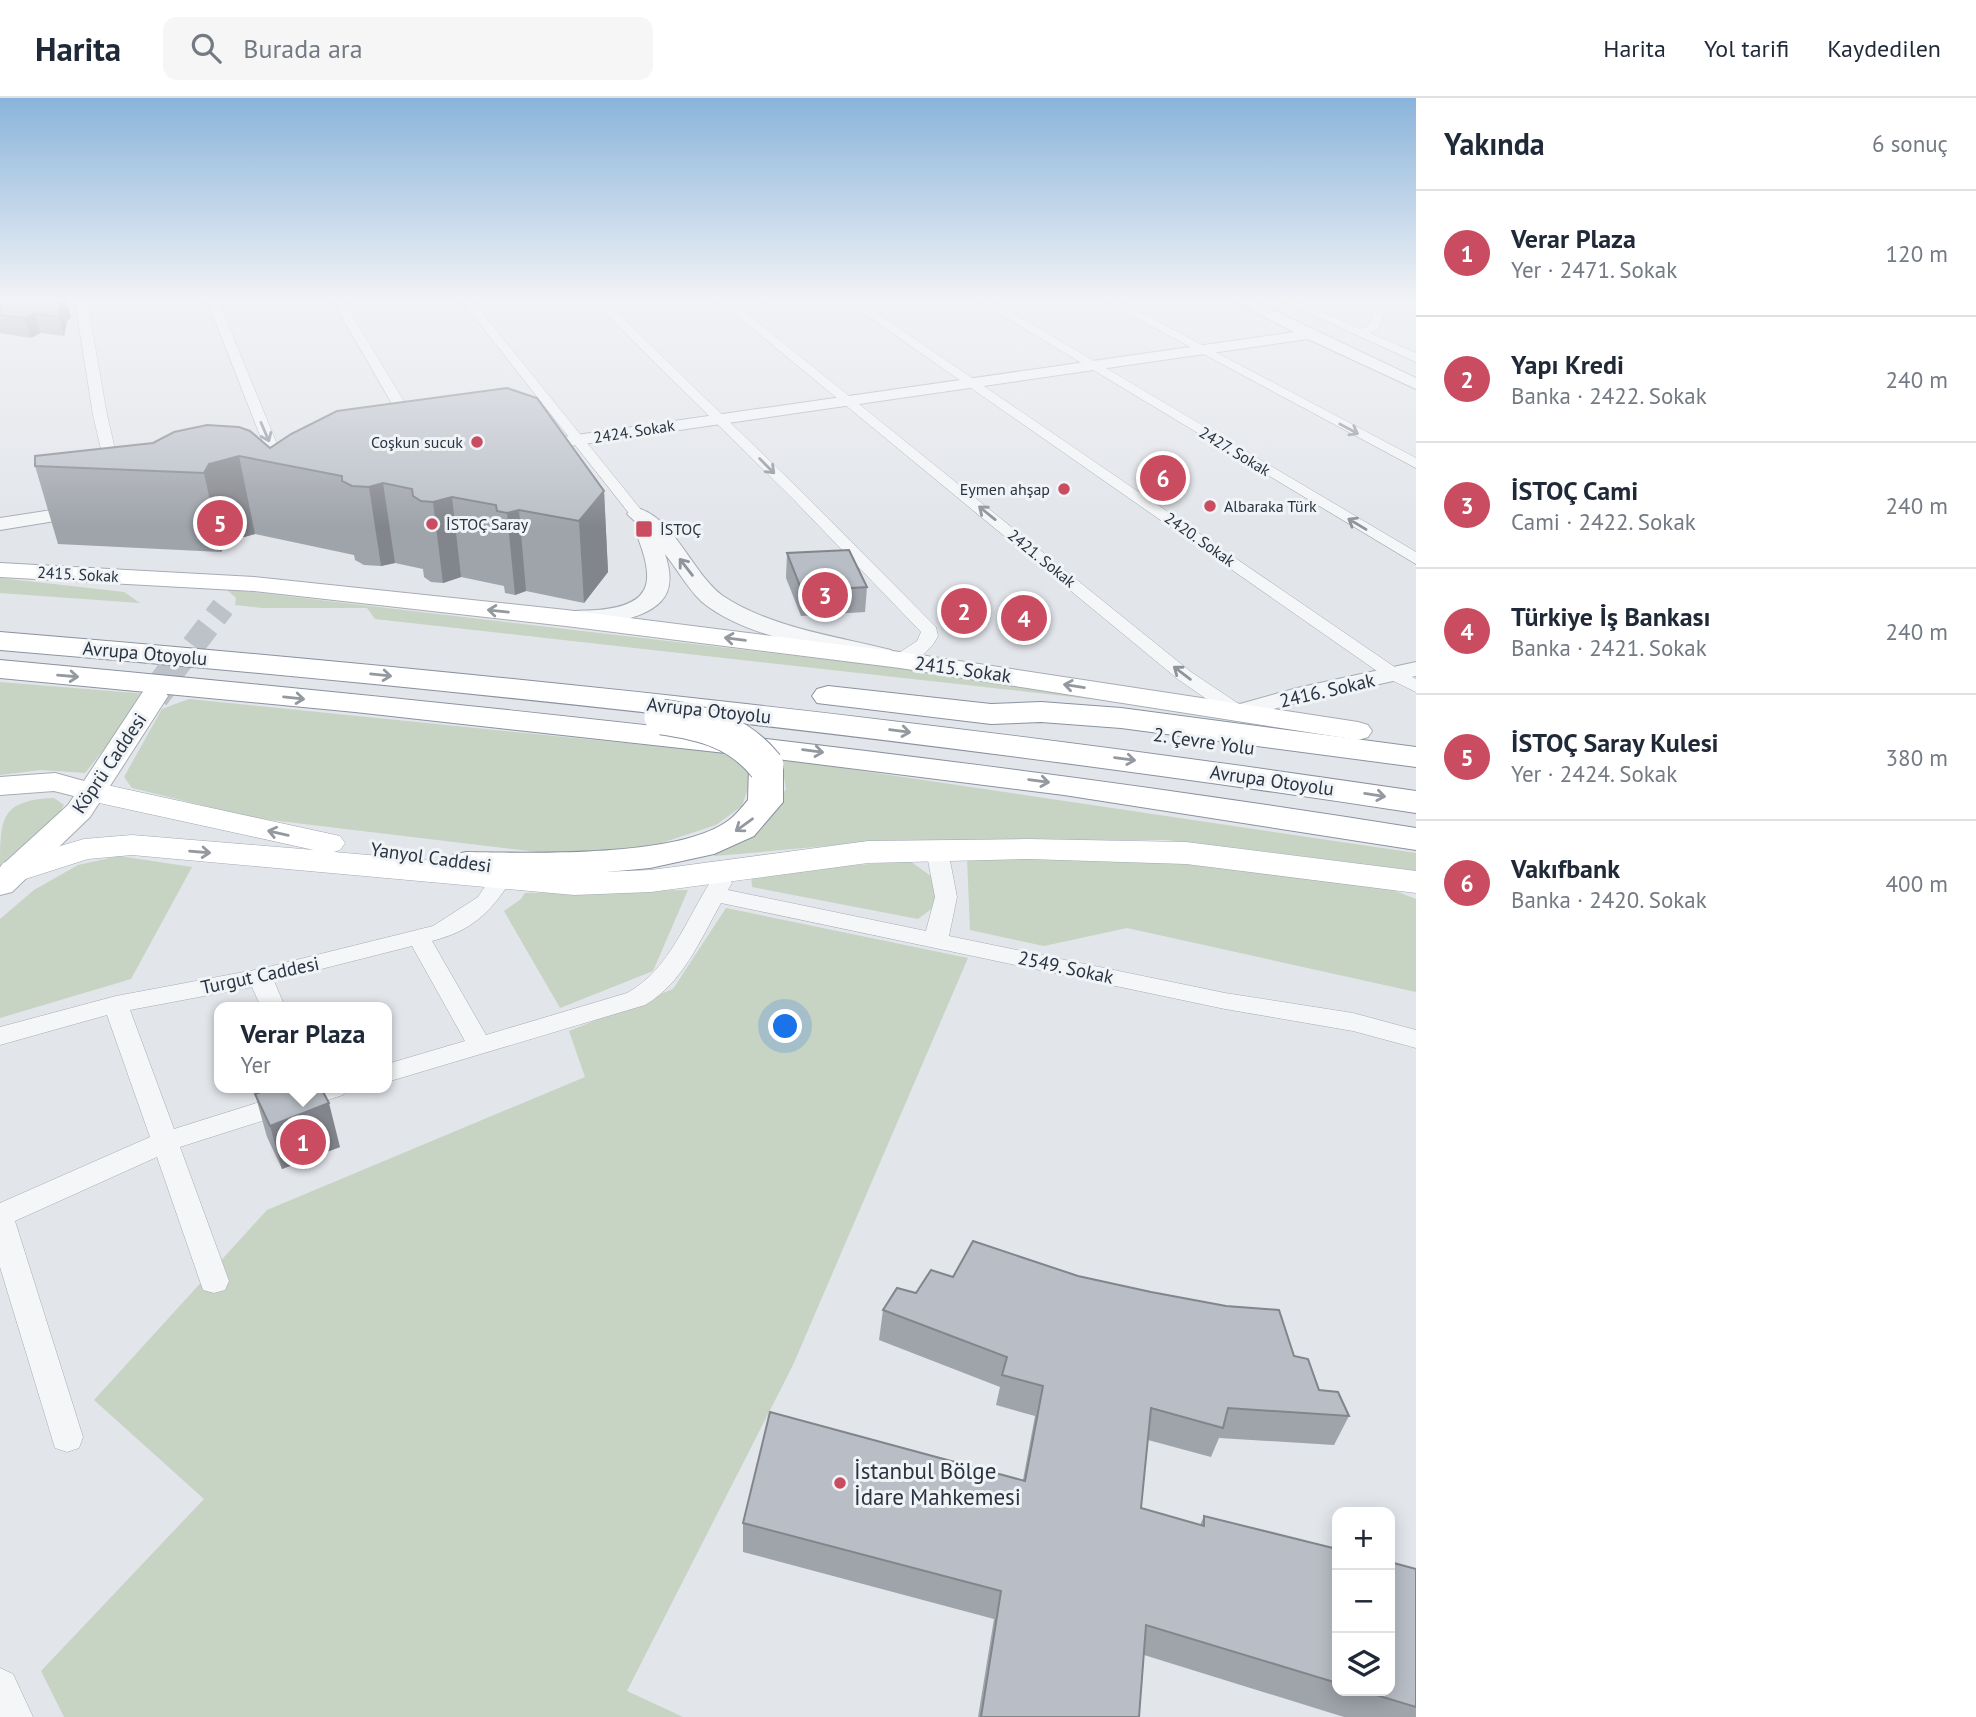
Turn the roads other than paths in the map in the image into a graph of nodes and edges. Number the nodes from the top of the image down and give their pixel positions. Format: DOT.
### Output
graph roads {
  1 [pos="93,376"];
  2 [pos="243,376"];
  3 [pos="381,376"];
  4 [pos="527,376"];
  5 [pos="675,376"];
  6 [pos="818,376"];
  7 [pos="961,376"];
  8 [pos="1020,376"];
  9 [pos="1108,376"];
  10 [pos="1250,376"];
  11 [pos="1398,376"];
  12 [pos="971,382"];
  13 [pos="1416,384"];
  14 [pos="849,400"];
  15 [pos="719,418"];
  16 [pos="418,438"];
  17 [pos="579,439"];
  18 [pos="509,450"];
  19 [pos="1416,464"];
  20 [pos="286,482"];
  21 [pos="112,500"];
  22 [pos="637,514"];
  23 [pos="0,524"];
  24 [pos="1416,559"];
  25 [pos="0,570"];
  26 [pos="156,578"];
  27 [pos="223,607"];
  28 [pos="0,616"];
  29 [pos="566,618"];
  30 [pos="0,641"];
  31 [pos="900,660"];
  32 [pos="0,669"];
  33 [pos="1404,672"];
  34 [pos="418,679"];
  35 [pos="1416,686"];
  36 [pos="155,696"];
  37 [pos="1416,699"];
  38 [pos="1238,712"];
  39 [pos="991,714"];
  40 [pos="1358,731"];
  41 [pos="1416,740"];
  42 [pos="1416,757"];
  43 [pos="1416,772"];
  44 [pos="55,782"];
  45 [pos="0,786"];
  46 [pos="93,792"];
  47 [pos="1416,802"];
  48 [pos="0,803"];
  49 [pos="179,811"];
  50 [pos="1416,839"];
  51 [pos="132,845"];
  52 [pos="937,850"];
  53 [pos="868,852"];
  54 [pos="466,863"];
  55 [pos="8,878"];
  56 [pos="501,879"];
  57 [pos="1400,879"];
  58 [pos="718,884"];
  59 [pos="1416,895"];
  60 [pos="419,938"];
  61 [pos="936,940"];
  62 [pos="260,977"];
  63 [pos="271,1002"];
  64 [pos="116,1004"];
  65 [pos="0,1036"];
  66 [pos="1416,1038"];
  67 [pos="480,1046"];
  68 [pos="392,1072"];
  69 [pos="308,1093"];
  70 [pos="165,1142"];
  71 [pos="0,1217"];
  72 [pos="214,1281"];
  73 [pos="67,1437"];
  74 [pos="0,1687"];
  75 [pos="14,1717"];
  1 -- 21 [label="street"];
  2 -- 20 [label="street, one-way"];
  3 -- 16 [label="street"];
  4 -- 17 [label="street"];
  5 -- 15 [label="street"];
  6 -- 14 [label="street"];
  7 -- 12 [label="street, 2420. Sokak"];
  8 -- 12 [label="street, 2424. Sokak"];
  24 -- 9 [label="street, 2427. Sokak, one-way"];
  10 -- 19 [label="street, one-way"];
  11 -- 13 [label="street"];
  12 -- 14 [label="street, 2424. Sokak"];
  12 -- 33 [label="street, 2420. Sokak"];
  14 -- 15 [label="street, 2424. Sokak"];
  38 -- 14 [label="street, 2421. Sokak, one-way"];
  15 -- 17 [label="street, 2424. Sokak"];
  15 -- 31 [label="street, one-way"];
  17 -- 18 [label="street, 2424. Sokak"];
  17 -- 22 [label="street"];
  21 -- 23 [label="street"];
  22 -- 29 [label="street"];
  31 -- 22 [label="street, one-way"];
  25 -- 26 [label="main road, 2415. Sokak"];
  26 -- 27 [label="main road"];
  29 -- 26 [label="main road, 2415. Sokak, one-way"];
  28 -- 39 [label="highway, Avrupa Otoyolu"];
  31 -- 29 [label="main road, 2415. Sokak, one-way"];
  30 -- 34 [label="highway, Avrupa Otoyolu, one-way"];
  38 -- 31 [label="main road, 2415. Sokak, one-way"];
  32 -- 50 [label="highway, one-way"];
  33 -- 35 [label="street"];
  33 -- 37 [label="street"];
  33 -- 38 [label="street, 2416. Sokak"];
  34 -- 47 [label="highway, Avrupa Otoyolu, one-way"];
  34 -- 54 [label="highway, one-way, bridge"];
  36 -- 46 [label="main road, Köprü Caddesi"];
  38 -- 40 [label="main road, 2415. Sokak"];
  39 -- 42 [label="highway, Avrupa Otoyolu"];
  39 -- 43 [label="highway, 2. Çevre Yolu"];
  40 -- 41 [label="highway"];
  44 -- 45 [label="main road, Yanyol Caddesi"];
  44 -- 46 [label="main road, Yanyol Caddesi"];
  44 -- 48 [label="main road, Köprü Caddesi"];
  46 -- 49 [label="main road, Yanyol Caddesi"];
  46 -- 55 [label="main road, Köprü Caddesi"];
  49 -- 51 [label="main road"];
  54 -- 49 [label="main road, Yanyol Caddesi, one-way"];
  51 -- 55 [label="main road"];
  51 -- 56 [label="main road, one-way"];
  52 -- 53 [label="main road"];
  52 -- 57 [label="main road"];
  52 -- 61 [label="street"];
  53 -- 54 [label="main road, Yanyol Caddesi"];
  53 -- 58 [label="main road"];
  56 -- 58 [label="main road"];
  56 -- 60 [label="street, Turgut Caddesi"];
  57 -- 59 [label="street"];
  58 -- 61 [label="street, 2549. Sokak"];
  58 -- 67 [label="street"];
  60 -- 62 [label="street, Turgut Caddesi"];
  60 -- 67 [label="street"];
  61 -- 66 [label="street, 2549. Sokak"];
  62 -- 63 [label="street"];
  62 -- 64 [label="street, Turgut Caddesi"];
  64 -- 65 [label="street, Turgut Caddesi"];
  64 -- 70 [label="street"];
  67 -- 68 [label="street"];
  69 -- 70 [label="street"];
  70 -- 71 [label="street"];
  70 -- 72 [label="street"];
  71 -- 73 [label="street"];
  74 -- 75 [label="street"];
}
